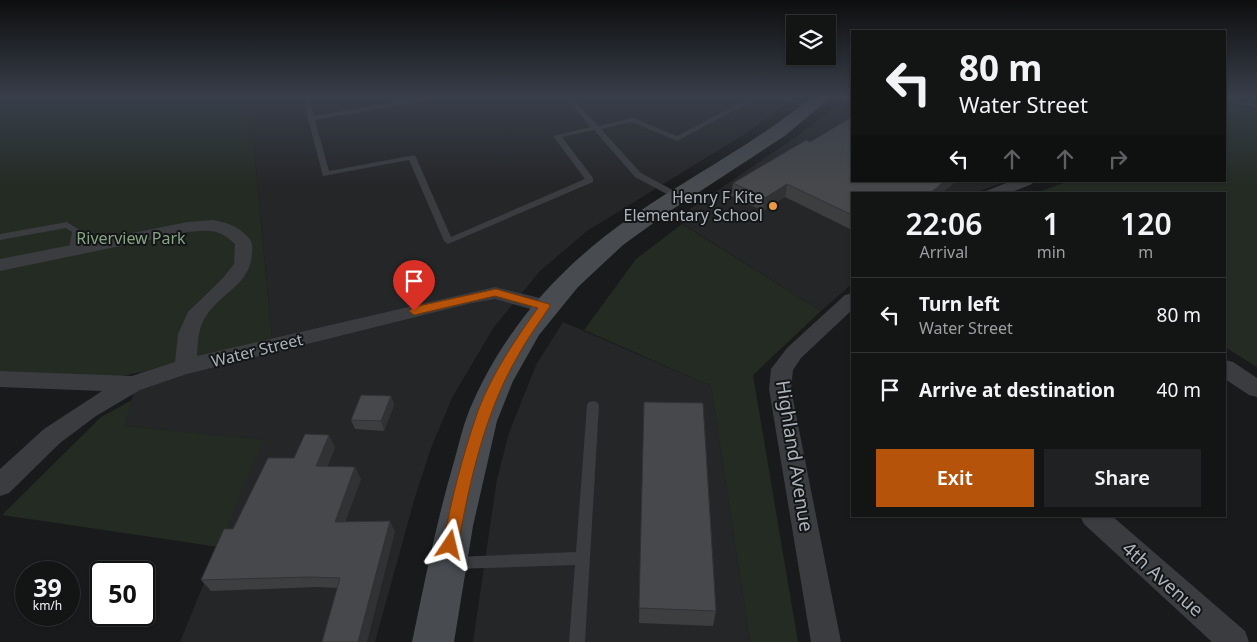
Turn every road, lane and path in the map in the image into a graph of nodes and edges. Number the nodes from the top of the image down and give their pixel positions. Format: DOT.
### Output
graph roads {
  1 [pos="313,126"];
  2 [pos="605,126"];
  3 [pos="646,126"];
  4 [pos="701,126"];
  5 [pos="786,126"];
  6 [pos="596,128"];
  7 [pos="1023,182"];
  8 [pos="997,192"];
  9 [pos="679,197"];
  10 [pos="0,237"];
  11 [pos="72,250"];
  12 [pos="0,265"];
  13 [pos="851,300"];
  14 [pos="545,306"];
  15 [pos="185,367"];
  16 [pos="1226,369"];
  17 [pos="0,380"];
  18 [pos="132,384"];
  19 [pos="1257,389"];
  20 [pos="592,405"];
  21 [pos="0,485"];
  22 [pos="1094,517"];
  23 [pos="582,558"];
  24 [pos="447,564"];
  25 [pos="433,642"];
  26 [pos="577,642"];
  27 [pos="826,642"];
  28 [pos="1234,642"];
  1 -- 6 [label="lane"];
  2 -- 6 [label="lane"];
  3 -- 4 [label="lane"];
  5 -- 9 [label="main road"];
  6 -- 9 [label="lane"];
  7 -- 8 [label="street"];
  9 -- 14 [label="main road"];
  10 -- 11 [label="lane"];
  11 -- 12 [label="street"];
  11 -- 15 [label="street"];
  13 -- 27 [label="street, Highland Avenue"];
  14 -- 15 [label="street, Water Street"];
  14 -- 24 [label="main road"];
  15 -- 18 [label="street, Water Street"];
  16 -- 19 [label="street"];
  17 -- 18 [label="street"];
  18 -- 21 [label="street, Water Street"];
  20 -- 23 [label="lane"];
  22 -- 28 [label="street, 4th Avenue"];
  23 -- 24 [label="lane"];
  23 -- 26 [label="lane"];
  24 -- 25 [label="main road"];
}
